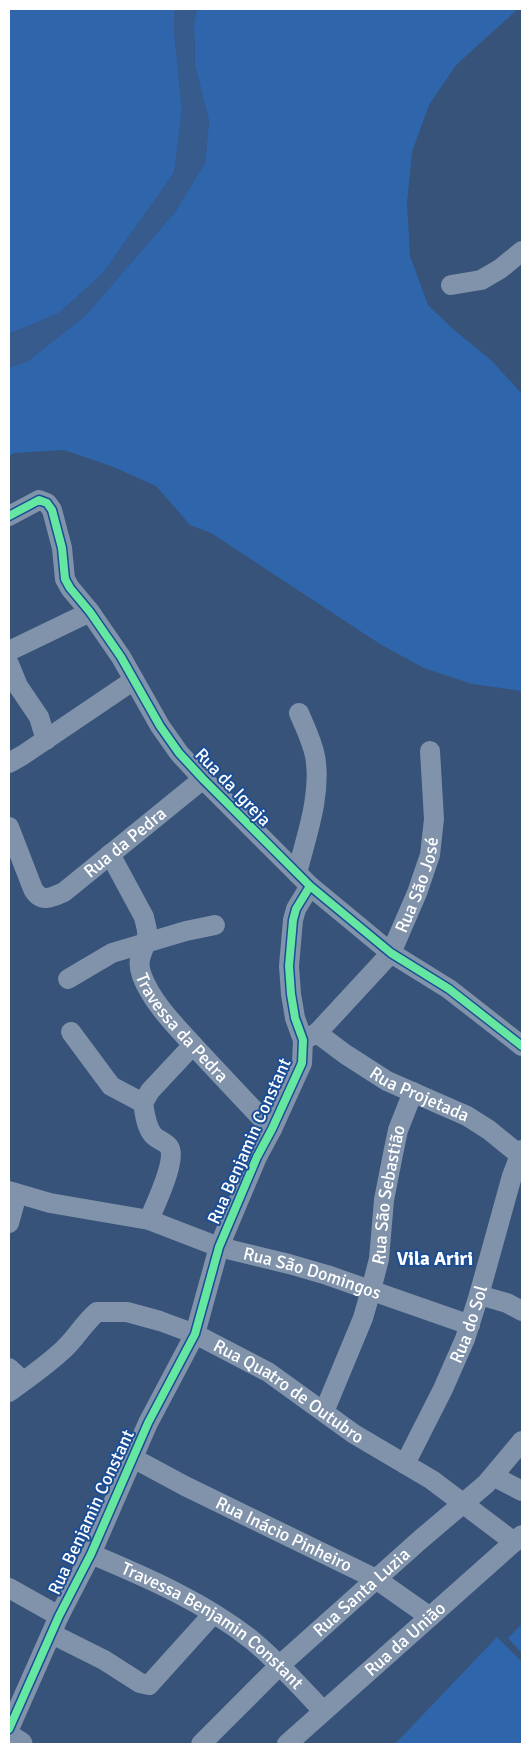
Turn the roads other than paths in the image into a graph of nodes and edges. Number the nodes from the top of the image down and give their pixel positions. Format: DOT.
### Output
graph roads {
  1 [pos="522,251"];
  2 [pos="451,285"];
  3 [pos="9,516"];
  4 [pos="90,612"];
  5 [pos="9,651"];
  6 [pos="9,664"];
  7 [pos="134,680"];
  8 [pos="299,713"];
  9 [pos="46,740"];
  10 [pos="430,751"];
  11 [pos="9,763"];
  12 [pos="203,779"];
  13 [pos="9,827"];
  14 [pos="110,854"];
  15 [pos="304,879"];
  16 [pos="215,925"];
  17 [pos="145,944"];
  18 [pos="391,952"];
  19 [pos="68,979"];
  20 [pos="71,1032"];
  21 [pos="310,1036"];
  22 [pos="193,1046"];
  23 [pos="522,1046"];
  24 [pos="413,1092"];
  25 [pos="142,1103"];
  26 [pos="272,1129"];
  27 [pos="521,1154"];
  28 [pos="13,1193"];
  29 [pos="149,1220"];
  30 [pos="9,1224"];
  31 [pos="219,1247"];
  32 [pos="371,1290"];
  33 [pos="479,1295"];
  34 [pos="522,1311"];
  35 [pos="470,1325"];
  36 [pos="195,1334"];
  37 [pos="14,1380"];
  38 [pos="324,1412"];
  39 [pos="522,1440"];
  40 [pos="133,1458"];
  41 [pos="405,1464"];
  42 [pos="493,1476"];
  43 [pos="522,1491"];
  44 [pos="463,1503"];
  45 [pos="518,1539"];
  46 [pos="91,1554"];
  47 [pos="376,1579"];
  48 [pos="9,1588"];
  49 [pos="213,1614"];
  50 [pos="430,1617"];
  51 [pos="56,1625"];
  52 [pos="280,1665"];
  53 [pos="323,1711"];
  54 [pos="9,1728"];
  55 [pos="9,1737"];
  56 [pos="20,1744"];
  57 [pos="201,1744"];
  58 [pos="288,1744"];
  1 -- 2 [label="street"];
  3 -- 4 [label="street, Rua da Igreja"];
  4 -- 5 [label="street"];
  4 -- 7 [label="street, Rua da Igreja"];
  6 -- 9 [label="street"];
  7 -- 9 [label="street"];
  7 -- 12 [label="street, Rua da Igreja"];
  8 -- 15 [label="street, Rua Benjamin Constant"];
  9 -- 11 [label="street"];
  10 -- 18 [label="street, Rua São José"];
  12 -- 14 [label="street, Rua da Pedra"];
  12 -- 15 [label="street, Rua da Igreja"];
  13 -- 14 [label="street, Rua da Pedra"];
  14 -- 17 [label="street, Travessa da Pedra"];
  15 -- 18 [label="street, Rua da Igreja"];
  15 -- 21 [label="street, Rua Benjamin Constant"];
  16 -- 17 [label="street"];
  17 -- 19 [label="street"];
  17 -- 22 [label="street, Travessa da Pedra"];
  18 -- 21 [label="street, Rua São José"];
  18 -- 23 [label="street, Rua da Igreja"];
  20 -- 25 [label="street"];
  21 -- 24 [label="street, Rua Projetada"];
  21 -- 26 [label="street, Rua Benjamin Constant"];
  22 -- 25 [label="street"];
  22 -- 26 [label="street, Travessa da Pedra"];
  24 -- 27 [label="street, Rua Projetada"];
  24 -- 32 [label="street, Rua São Sebastião"];
  25 -- 29 [label="street"];
  26 -- 31 [label="street, Rua Benjamin Constant"];
  27 -- 33 [label="street, Rua do Sol"];
  28 -- 29 [label="street, Rua São Domingos"];
  28 -- 30 [label="street"];
  29 -- 31 [label="street, Rua São Domingos"];
  31 -- 32 [label="street, Rua São Domingos"];
  31 -- 36 [label="street, Rua Benjamin Constant"];
  32 -- 35 [label="street, Rua São Domingos"];
  32 -- 38 [label="street, Rua São Sebastião"];
  33 -- 34 [label="street"];
  33 -- 35 [label="street, Rua do Sol"];
  35 -- 41 [label="street, Rua do Sol"];
  36 -- 37 [label="street, Rua Quatro de Outubro"];
  36 -- 38 [label="street, Rua Quatro de Outubro"];
  36 -- 40 [label="street, Rua Benjamin Constant"];
  38 -- 41 [label="street, Rua Quatro de Outubro"];
  39 -- 42 [label="street, Rua Santa Luzia"];
  40 -- 46 [label="street, Rua Benjamin Constant"];
  40 -- 47 [label="street, Rua Inácio Pinheiro"];
  41 -- 44 [label="street, Rua Quatro de Outubro"];
  42 -- 43 [label="street"];
  42 -- 44 [label="street, Rua Santa Luzia"];
  44 -- 45 [label="street, Rua Quatro de Outubro"];
  44 -- 47 [label="street, Rua Santa Luzia"];
  45 -- 50 [label="street, Rua da União"];
  46 -- 49 [label="street, Travessa Benjamin Constant"];
  46 -- 51 [label="street, Rua Benjamin Constant"];
  47 -- 50 [label="street, Rua Inácio Pinheiro"];
  47 -- 52 [label="street, Rua Santa Luzia"];
  48 -- 51 [label="street"];
  49 -- 51 [label="street"];
  49 -- 52 [label="street, Travessa Benjamin Constant"];
  50 -- 53 [label="street, Rua da União"];
  51 -- 54 [label="street, Rua Benjamin Constant"];
  52 -- 53 [label="street, Travessa Benjamin Constant"];
  52 -- 57 [label="street, Rua Santa Luzia"];
  53 -- 58 [label="street, Rua da União"];
  55 -- 56 [label="main road"];
}
